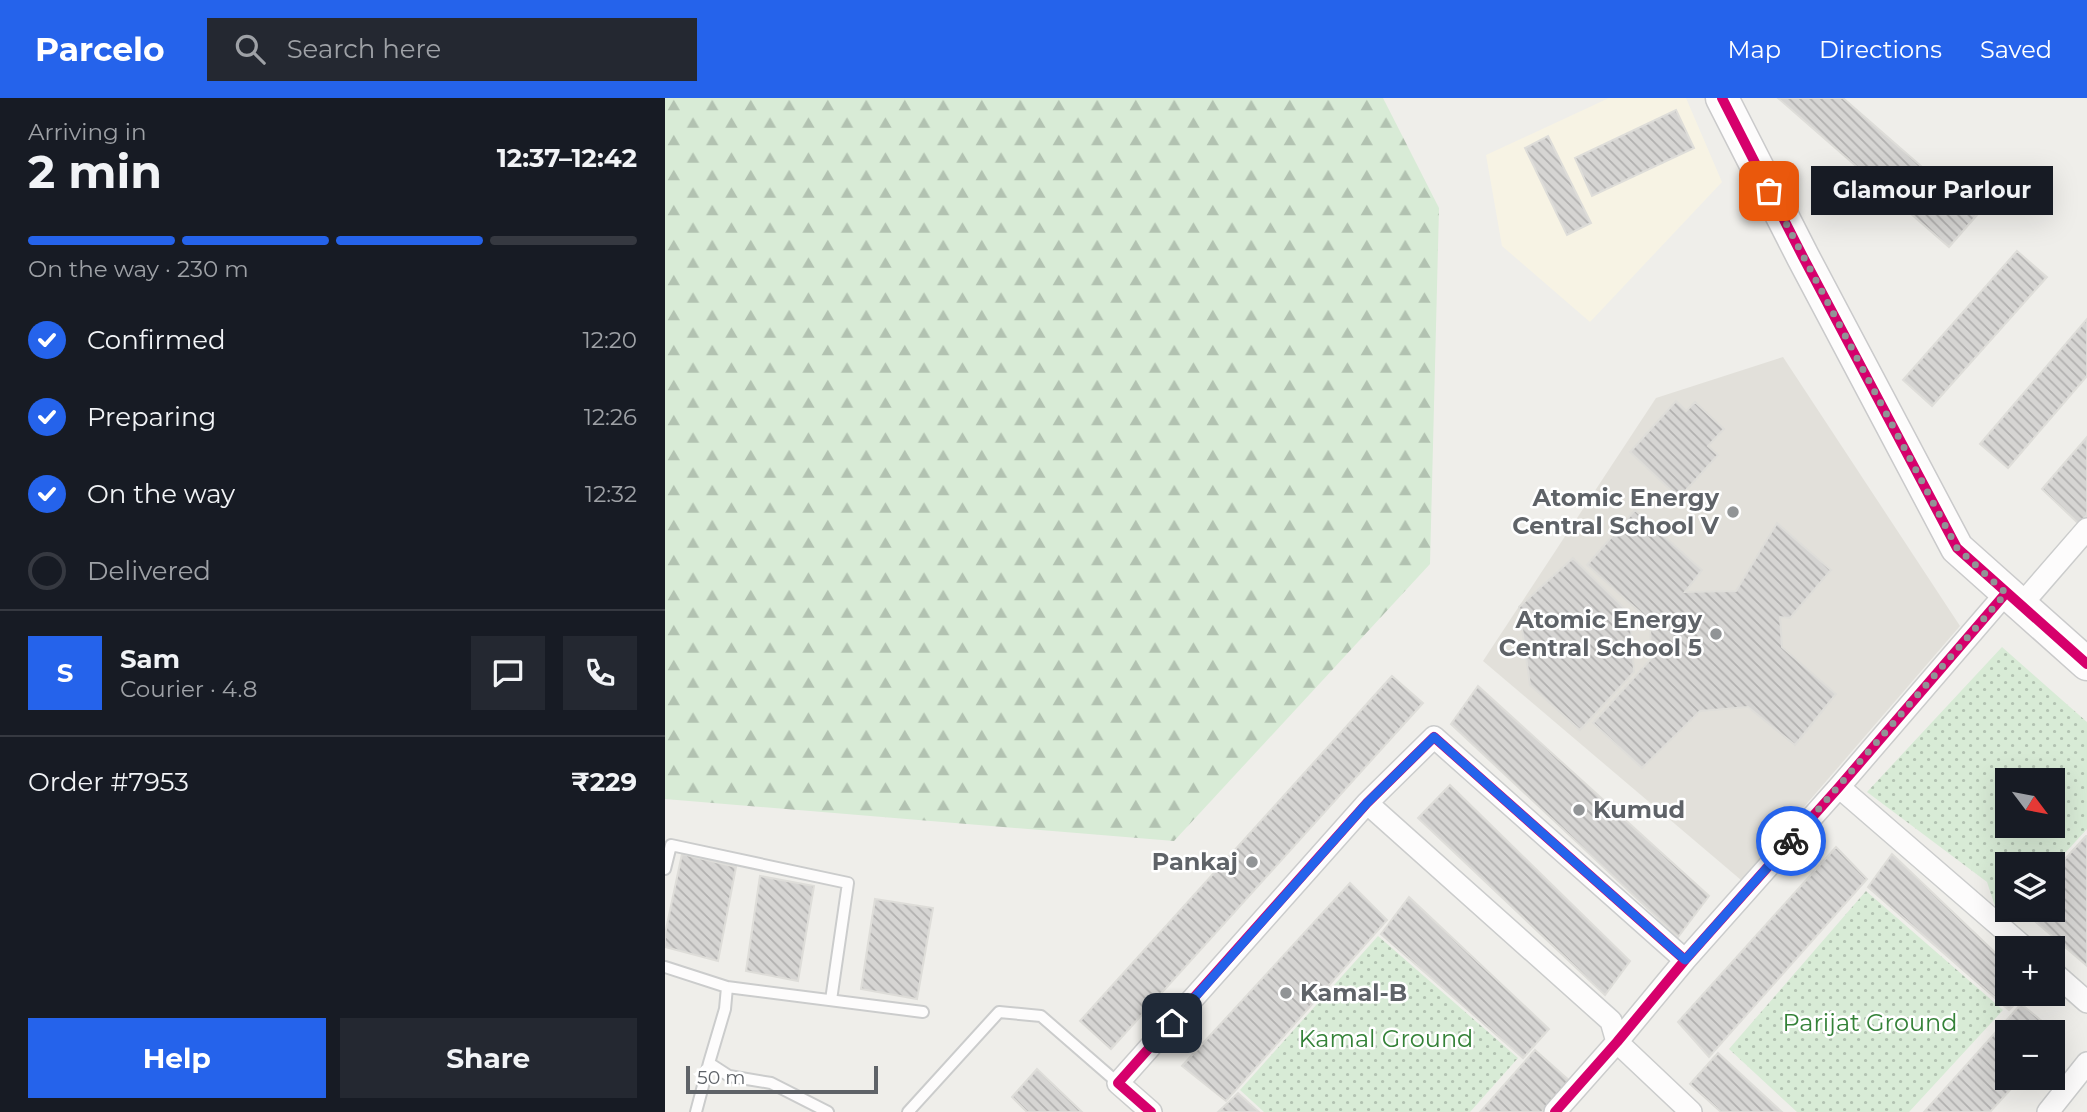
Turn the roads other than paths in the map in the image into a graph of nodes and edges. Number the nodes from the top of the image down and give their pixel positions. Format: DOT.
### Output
graph roads {
  1 [pos="1722,98"];
  2 [pos="2087,529"];
  3 [pos="2013,599"];
  4 [pos="2087,664"];
  5 [pos="1839,787"];
  6 [pos="1367,803"];
  7 [pos="665,869"];
  8 [pos="2011,936"];
  9 [pos="1685,960"];
  10 [pos="665,967"];
  11 [pos="2065,983"];
  12 [pos="727,987"];
  13 [pos="831,1000"];
  14 [pos="2087,1002"];
  15 [pos="923,1012"];
  16 [pos="1617,1042"];
  17 [pos="709,1063"];
  18 [pos="2087,1063"];
  19 [pos="1118,1083"];
  20 [pos="696,1112"];
  21 [pos="828,1112"];
  22 [pos="908,1112"];
  23 [pos="1151,1112"];
  24 [pos="1555,1112"];
  25 [pos="1691,1112"];
  26 [pos="2048,1112"];
  1 -- 3 [label="street"];
  2 -- 3 [label="street"];
  3 -- 4 [label="street"];
  3 -- 5 [label="street"];
  5 -- 8 [label="street"];
  5 -- 9 [label="street"];
  6 -- 9 [label="street"];
  6 -- 16 [label="street"];
  6 -- 19 [label="street"];
  7 -- 13 [label="lane"];
  9 -- 16 [label="street"];
  10 -- 12 [label="lane"];
  11 -- 14 [label="street"];
  12 -- 13 [label="lane"];
  12 -- 17 [label="lane"];
  13 -- 15 [label="lane"];
  16 -- 24 [label="street"];
  16 -- 25 [label="street"];
  17 -- 20 [label="lane"];
  17 -- 21 [label="lane"];
  18 -- 26 [label="street"];
  19 -- 22 [label="lane"];
  19 -- 23 [label="street"];
}
